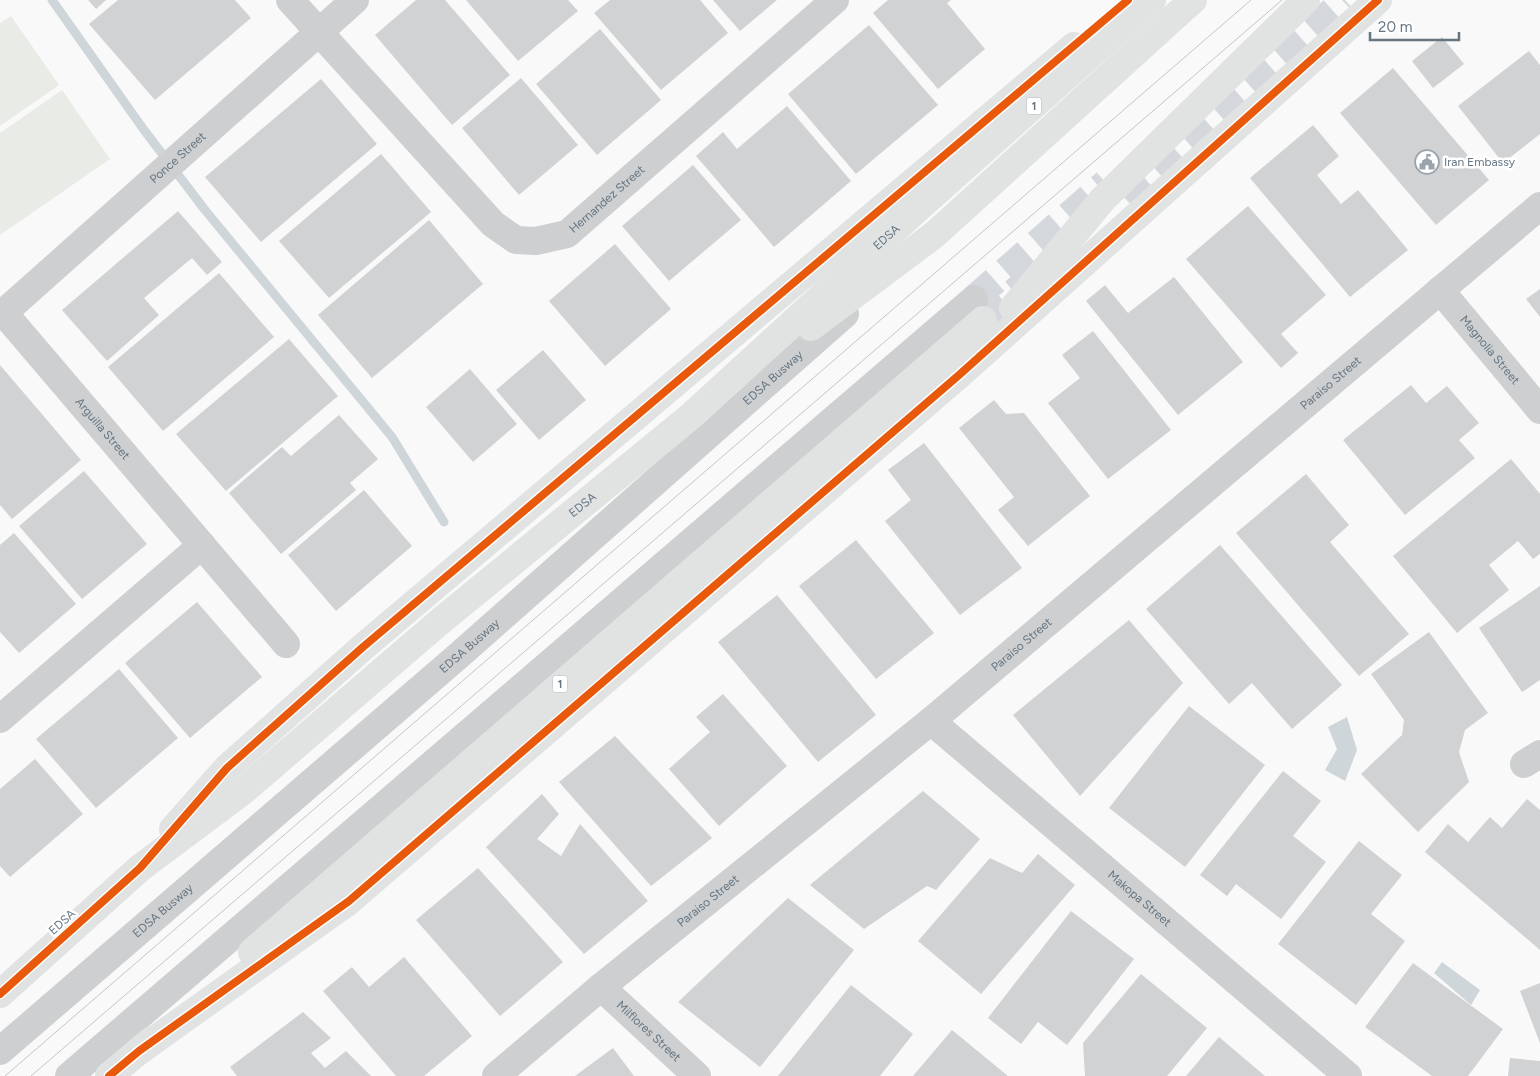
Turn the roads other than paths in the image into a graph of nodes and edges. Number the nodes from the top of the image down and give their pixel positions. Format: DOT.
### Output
graph roads {
  1 [pos="290,0"];
  2 [pos="355,0"];
  3 [pos="835,0"];
  4 [pos="1128,0"];
  5 [pos="1152,0"];
  6 [pos="1193,0"];
  7 [pos="1306,0"];
  8 [pos="1378,0"];
  9 [pos="318,31"];
  10 [pos="1540,206"];
  11 [pos="934,236"];
  12 [pos="1440,290"];
  13 [pos="978,309"];
  14 [pos="2,314"];
  15 [pos="959,375"];
  16 [pos="1540,410"];
  17 [pos="692,416"];
  18 [pos="202,545"];
  19 [pos="286,644"];
  20 [pos="0,720"];
  21 [pos="931,721"];
  22 [pos="140,868"];
  23 [pos="601,987"];
  24 [pos="0,994"];
  25 [pos="139,1051"];
  26 [pos="0,1052"];
  27 [pos="68,1076"];
  28 [pos="109,1076"];
  29 [pos="496,1076"];
  30 [pos="697,1076"];
  31 [pos="1348,1076"];
  1 -- 9 [label="street, Hernandez Street"];
  2 -- 9 [label="street, Ponce Street"];
  3 -- 9 [label="street, Hernandez Street"];
  4 -- 22 [label="highway, 1"];
  5 -- 17 [label="highway, EDSA / 1"];
  6 -- 11 [label="highway"];
  7 -- 15 [label="highway"];
  8 -- 15 [label="highway, 1"];
  9 -- 14 [label="street, Ponce Street"];
  10 -- 12 [label="street, Paraiso Street"];
  11 -- 17 [label="highway"];
  11 -- 26 [label="street, EDSA Busway"];
  12 -- 16 [label="street, Magnolia Street"];
  12 -- 21 [label="street, Paraiso Street"];
  13 -- 25 [label="highway, 1"];
  13 -- 27 [label="street"];
  14 -- 18 [label="street, Arguilla Street"];
  15 -- 25 [label="highway, 1"];
  17 -- 22 [label="highway, EDSA / 1"];
  18 -- 19 [label="street, Arguilla Street"];
  18 -- 20 [label="street"];
  21 -- 23 [label="street, Paraiso Street"];
  21 -- 31 [label="street, Makopa Street"];
  22 -- 24 [label="highway, EDSA / 1"];
  23 -- 29 [label="street, Paraiso Street"];
  23 -- 30 [label="street, Milflores Street"];
  25 -- 28 [label="highway, 1"];
}
